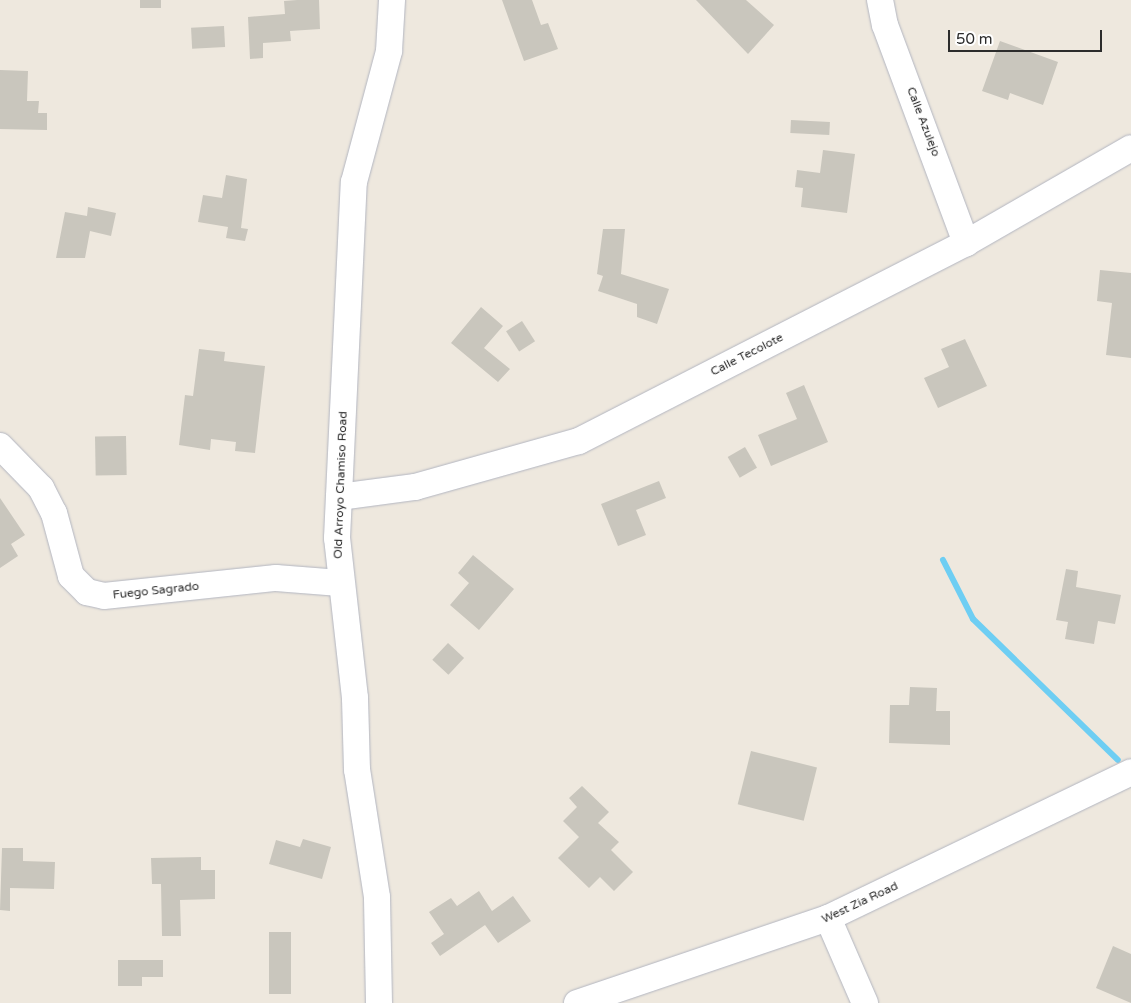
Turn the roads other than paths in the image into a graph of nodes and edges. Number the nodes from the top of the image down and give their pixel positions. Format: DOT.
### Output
graph roads {
  1 [pos="392,0"];
  2 [pos="880,0"];
  3 [pos="1131,148"];
  4 [pos="966,243"];
  5 [pos="0,446"];
  6 [pos="339,497"];
  7 [pos="340,583"];
  8 [pos="1131,772"];
  9 [pos="828,918"];
  10 [pos="379,1003"];
  11 [pos="577,1003"];
  12 [pos="864,1003"];
  1 -- 6 [label="street, Old Arroyo Chamiso Road"];
  2 -- 4 [label="street, Calle Azulejo"];
  3 -- 4 [label="street, Calle Tecolote"];
  4 -- 6 [label="street, Calle Tecolote"];
  5 -- 7 [label="street, Fuego Sagrado"];
  6 -- 7 [label="street, Old Arroyo Chamiso Road"];
  7 -- 10 [label="street, Old Arroyo Chamiso Road"];
  8 -- 9 [label="street, West Zia Road"];
  9 -- 11 [label="street, West Zia Road"];
  9 -- 12 [label="street"];
}
